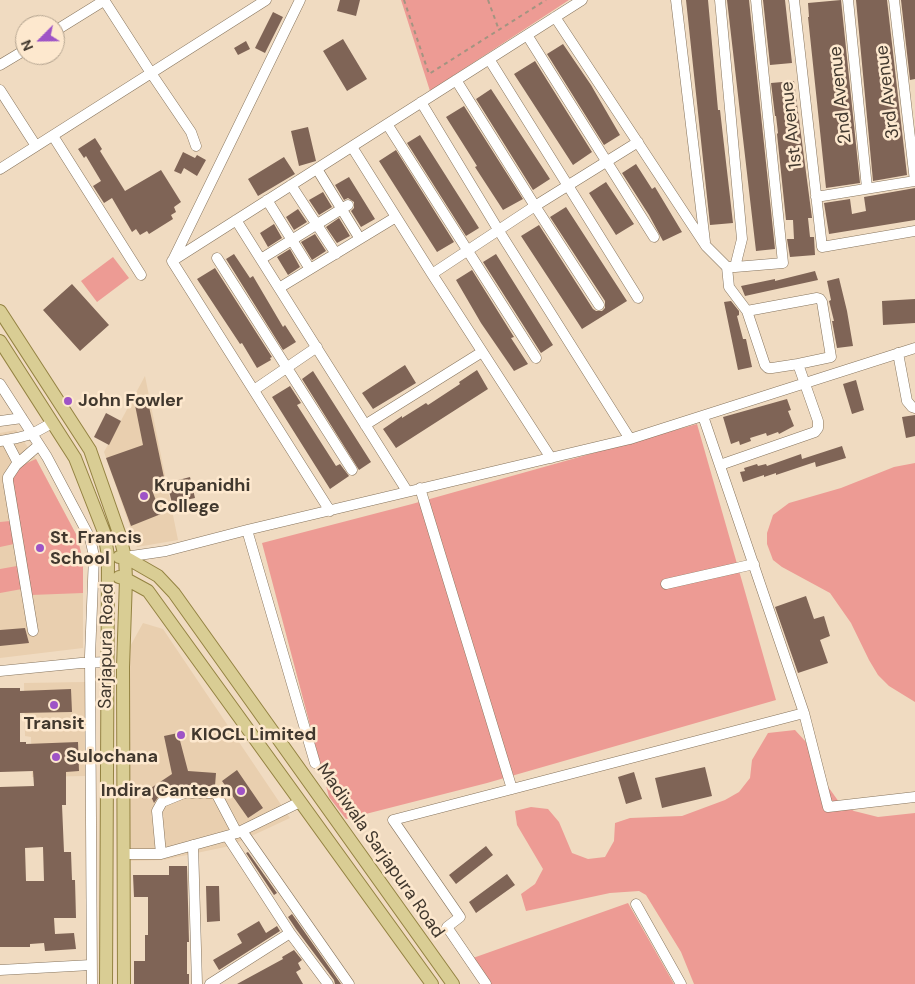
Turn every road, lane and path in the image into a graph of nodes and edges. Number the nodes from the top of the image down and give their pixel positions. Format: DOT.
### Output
graph roads {
  1 [pos="104,0"];
  2 [pos="264,0"];
  3 [pos="300,0"];
  4 [pos="404,0"];
  5 [pos="488,0"];
  6 [pos="546,0"];
  7 [pos="582,0"];
  8 [pos="676,0"];
  9 [pos="720,0"];
  10 [pos="756,0"];
  11 [pos="794,0"];
  12 [pos="848,0"];
  13 [pos="894,0"];
  14 [pos="555,17"];
  15 [pos="65,25"];
  16 [pos="499,30"];
  17 [pos="527,35"];
  18 [pos="15,56"];
  19 [pos="489,59"];
  20 [pos="0,65"];
  21 [pos="151,73"];
  22 [pos="456,80"];
  23 [pos="0,90"];
  24 [pos="421,102"];
  25 [pos="387,124"];
  26 [pos="53,136"];
  27 [pos="638,142"];
  28 [pos="36,146"];
  29 [pos="196,146"];
  30 [pos="352,146"];
  31 [pos="607,162"];
  32 [pos="317,168"];
  33 [pos="0,169"];
  34 [pos="915,181"];
  35 [pos="291,185"];
  36 [pos="568,186"];
  37 [pos="867,188"];
  38 [pos="816,196"];
  39 [pos="267,200"];
  40 [pos="535,206"];
  41 [pos="345,207"];
  42 [pos="396,217"];
  43 [pos="236,220"];
  44 [pos="317,224"];
  45 [pos="498,231"];
  46 [pos="915,231"];
  47 [pos="654,237"];
  48 [pos="360,239"];
  49 [pos="292,240"];
  50 [pos="706,246"];
  51 [pos="468,250"];
  52 [pos="336,254"];
  53 [pos="217,258"];
  54 [pos="262,260"];
  55 [pos="172,261"];
  56 [pos="731,267"];
  57 [pos="310,269"];
  58 [pos="432,274"];
  59 [pos="142,275"];
  60 [pos="279,288"];
  61 [pos="638,298"];
  62 [pos="599,304"];
  63 [pos="0,311"];
  64 [pos="747,311"];
  65 [pos="0,341"];
  66 [pos="317,348"];
  67 [pos="915,348"];
  68 [pos="482,352"];
  69 [pos="898,354"];
  70 [pos="536,358"];
  71 [pos="798,364"];
  72 [pos="287,368"];
  73 [pos="0,384"];
  74 [pos="804,384"];
  75 [pos="254,390"];
  76 [pos="915,408"];
  77 [pos="703,416"];
  78 [pos="22,418"];
  79 [pos="0,421"];
  80 [pos="52,423"];
  81 [pos="365,424"];
  82 [pos="32,434"];
  83 [pos="630,439"];
  84 [pos="3,440"];
  85 [pos="39,445"];
  86 [pos="551,458"];
  87 [pos="18,463"];
  88 [pos="720,465"];
  89 [pos="352,470"];
  90 [pos="420,488"];
  91 [pos="407,491"];
  92 [pos="330,510"];
  93 [pos="247,530"];
  94 [pos="108,556"];
  95 [pos="125,557"];
  96 [pos="754,564"];
  97 [pos="109,576"];
  98 [pos="126,579"];
  99 [pos="666,584"];
  100 [pos="33,631"];
  101 [pos="90,662"];
  102 [pos="108,662"];
  103 [pos="0,671"];
  104 [pos="804,713"];
  105 [pos="315,763"];
  106 [pos="512,789"];
  107 [pos="915,797"];
  108 [pos="300,802"];
  109 [pos="235,833"];
  110 [pos="193,845"];
  111 [pos="124,854"];
  112 [pos="161,854"];
  113 [pos="107,876"];
  114 [pos="124,876"];
  115 [pos="636,904"];
  116 [pos="290,933"];
  117 [pos="92,965"];
  118 [pos="0,970"];
  119 [pos="92,984"];
  120 [pos="106,984"];
  121 [pos="124,984"];
  122 [pos="197,984"];
  123 [pos="210,984"];
  124 [pos="328,984"];
  125 [pos="349,984"];
  126 [pos="432,984"];
  127 [pos="453,984"];
  128 [pos="486,984"];
  129 [pos="680,984"];
  1 -- 15 [label="street"];
  1 -- 21 [label="street"];
  2 -- 21 [label="street"];
  3 -- 55 [label="street"];
  4 -- 16 [label="path"];
  5 -- 16 [label="path"];
  6 -- 16 [label="path"];
  7 -- 14 [label="street"];
  8 -- 50 [label="street"];
  9 -- 56 [label="street"];
  10 -- 56 [label="street"];
  11 -- 38 [label="street, 1st Avenue"];
  12 -- 37 [label="street, 2nd Avenue"];
  13 -- 34 [label="street, 3rd Avenue"];
  14 -- 17 [label="street"];
  14 -- 27 [label="street"];
  17 -- 19 [label="street"];
  17 -- 31 [label="street"];
  18 -- 20 [label="street"];
  19 -- 22 [label="street"];
  19 -- 36 [label="street"];
  21 -- 26 [label="street"];
  21 -- 29 [label="street"];
  22 -- 24 [label="street"];
  22 -- 40 [label="street"];
  23 -- 28 [label="street"];
  24 -- 25 [label="street"];
  24 -- 45 [label="street"];
  25 -- 30 [label="street"];
  25 -- 51 [label="street"];
  26 -- 28 [label="street"];
  26 -- 59 [label="street"];
  27 -- 31 [label="street"];
  27 -- 50 [label="street"];
  28 -- 33 [label="street"];
  30 -- 32 [label="street"];
  30 -- 42 [label="street"];
  31 -- 36 [label="street"];
  31 -- 47 [label="street"];
  32 -- 35 [label="street"];
  32 -- 41 [label="street"];
  34 -- 37 [label="street"];
  35 -- 39 [label="street"];
  35 -- 44 [label="street"];
  36 -- 40 [label="street"];
  36 -- 61 [label="street"];
  37 -- 38 [label="street"];
  38 -- 46 [label="street, 1st Avenue"];
  39 -- 43 [label="street"];
  39 -- 49 [label="street"];
  40 -- 45 [label="street"];
  40 -- 62 [label="street"];
  41 -- 44 [label="street"];
  41 -- 48 [label="street"];
  42 -- 48 [label="street"];
  42 -- 58 [label="street"];
  43 -- 54 [label="street"];
  43 -- 55 [label="street"];
  44 -- 49 [label="street"];
  44 -- 52 [label="street"];
  45 -- 51 [label="street"];
  45 -- 83 [label="street"];
  48 -- 52 [label="street"];
  49 -- 54 [label="street"];
  49 -- 57 [label="street"];
  50 -- 56 [label="street"];
  51 -- 58 [label="street"];
  51 -- 70 [label="street"];
  52 -- 57 [label="street"];
  53 -- 72 [label="street"];
  54 -- 60 [label="street"];
  55 -- 75 [label="street"];
  56 -- 64 [label="street"];
  57 -- 60 [label="street"];
  58 -- 68 [label="street"];
  60 -- 66 [label="street"];
  63 -- 95 [label="main road, Sarjapura Road"];
  64 -- 71 [label="street"];
  64 -- 71 [label="street"];
  65 -- 80 [label="main road, Sarjapura Road"];
  66 -- 72 [label="street"];
  66 -- 81 [label="street"];
  67 -- 69 [label="street"];
  68 -- 81 [label="street"];
  68 -- 86 [label="street"];
  69 -- 74 [label="street"];
  69 -- 76 [label="street"];
  71 -- 74 [label="street"];
  72 -- 75 [label="street"];
  72 -- 89 [label="street"];
  73 -- 78 [label="street, Sarjapura Road"];
  74 -- 77 [label="street"];
  74 -- 88 [label="street"];
  75 -- 92 [label="street"];
  77 -- 83 [label="street"];
  77 -- 88 [label="street"];
  78 -- 79 [label="street"];
  78 -- 82 [label="street, Sarjapura Road"];
  80 -- 82 [label="street"];
  80 -- 94 [label="main road, Sarjapura Road"];
  81 -- 91 [label="street"];
  82 -- 84 [label="street"];
  82 -- 85 [label="street, Sarjapura Road"];
  83 -- 86 [label="street"];
  84 -- 87 [label="street"];
  85 -- 87 [label="street"];
  85 -- 101 [label="street, Sarjapura Road"];
  86 -- 90 [label="street"];
  87 -- 100 [label="street"];
  88 -- 96 [label="street"];
  90 -- 91 [label="street"];
  90 -- 106 [label="street"];
  91 -- 92 [label="street"];
  92 -- 93 [label="street"];
  93 -- 95 [label="street"];
  93 -- 105 [label="street"];
  94 -- 95 [label="main road"];
  94 -- 97 [label="main road, Sarjapura Road"];
  95 -- 98 [label="main road, Sarjapura Road"];
  95 -- 127 [label="main road, Madiwala Sarjapura Road"];
  96 -- 99 [label="street"];
  96 -- 104 [label="street"];
  97 -- 98 [label="main road, Madiwala Sarjapura Road"];
  97 -- 102 [label="main road, Sarjapura Road"];
  98 -- 108 [label="main road, Madiwala Sarjapura Road"];
  98 -- 111 [label="main road, Sarjapura Road"];
  101 -- 102 [label="street"];
  101 -- 103 [label="street"];
  101 -- 117 [label="street, Sarjapura Road"];
  102 -- 113 [label="main road, Sarjapura Road"];
  104 -- 106 [label="street"];
  104 -- 107 [label="street"];
  106 -- 128 [label="street"];
  108 -- 109 [label="street"];
  108 -- 126 [label="main road, Madiwala Sarjapura Road"];
  109 -- 110 [label="street"];
  109 -- 112 [label="street"];
  109 -- 116 [label="street"];
  109 -- 125 [label="street"];
  110 -- 112 [label="street"];
  110 -- 122 [label="street"];
  111 -- 112 [label="street"];
  111 -- 114 [label="main road, Sarjapura Road"];
  113 -- 114 [label="main road"];
  113 -- 120 [label="main road, Sarjapura Road"];
  114 -- 121 [label="main road, Sarjapura Road"];
  115 -- 129 [label="street"];
  116 -- 123 [label="street"];
  116 -- 124 [label="street"];
  117 -- 118 [label="street"];
  117 -- 119 [label="street, Sarjapura Road"];
}
